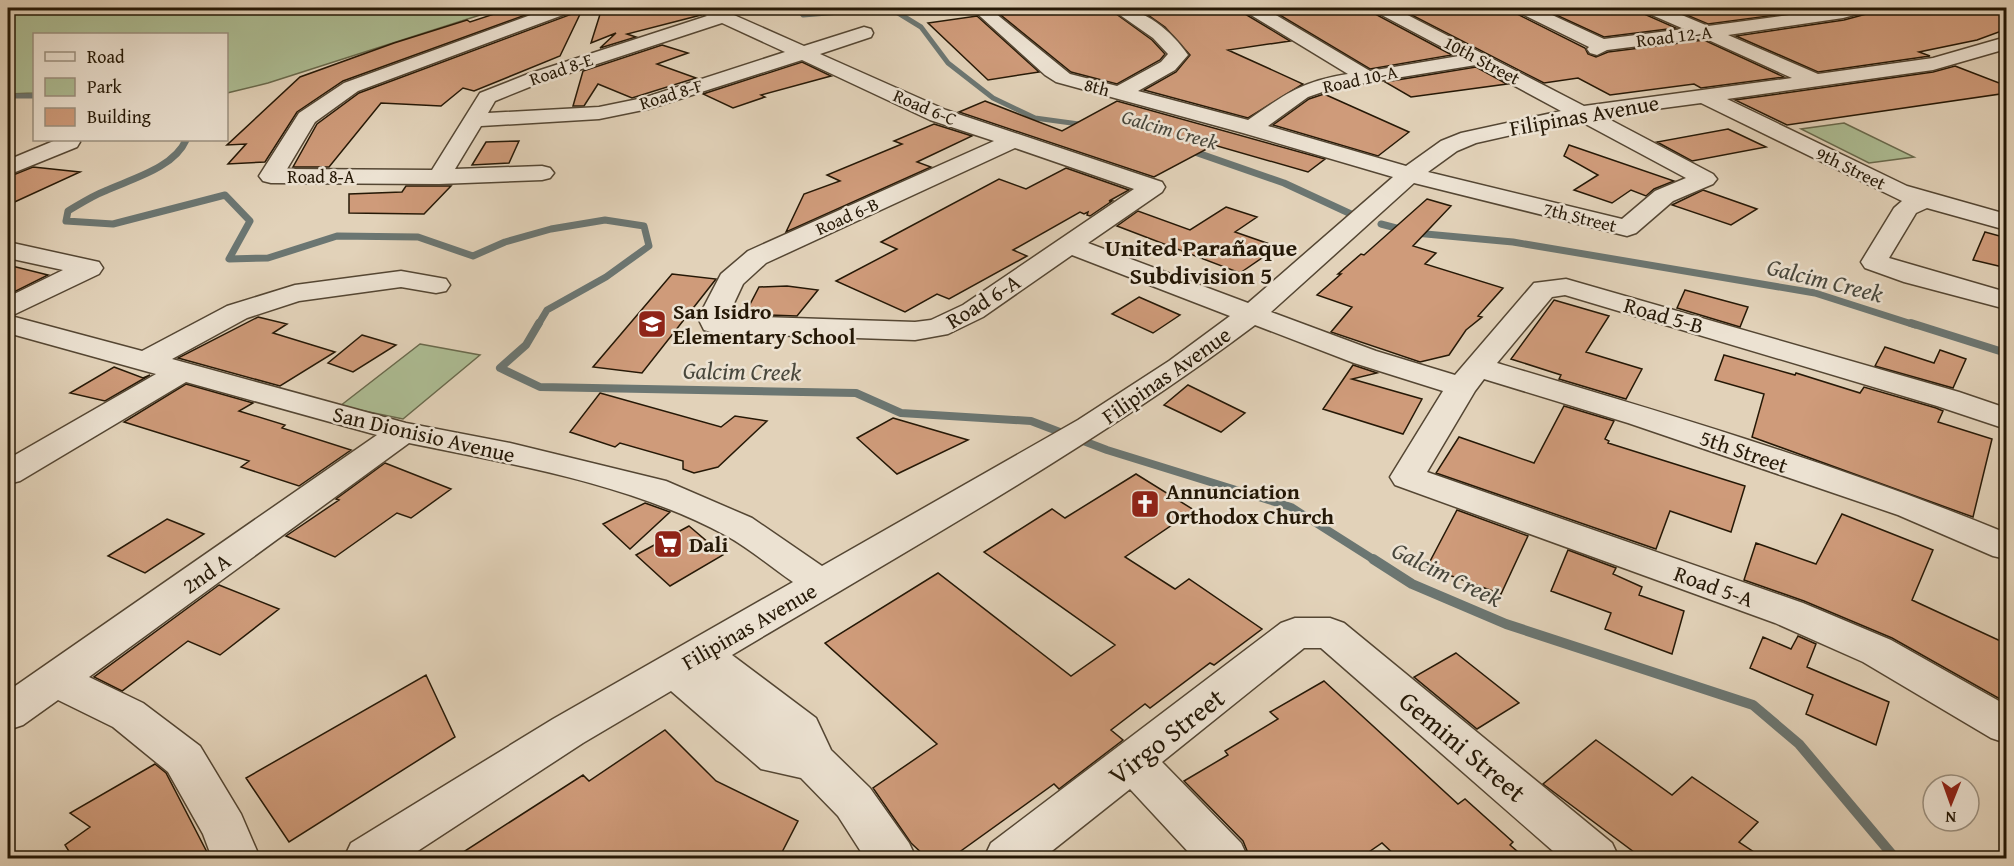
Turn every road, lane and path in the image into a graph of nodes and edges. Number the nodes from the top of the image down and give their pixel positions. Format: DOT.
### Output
graph roads {
  1 [pos="565,8"];
  2 [pos="705,8"];
  3 [pos="979,8"];
  4 [pos="1119,8"];
  5 [pos="1252,8"];
  6 [pos="1382,8"];
  7 [pos="1524,8"];
  8 [pos="1651,8"];
  9 [pos="1859,8"];
  10 [pos="725,16"];
  11 [pos="1707,32"];
  12 [pos="864,33"];
  13 [pos="2007,42"];
  14 [pos="802,52"];
  15 [pos="1966,56"];
  16 [pos="1479,59"];
  17 [pos="1997,64"];
  18 [pos="1365,76"];
  19 [pos="1812,79"];
  20 [pos="1120,93"];
  21 [pos="1702,95"];
  22 [pos="1581,113"];
  23 [pos="472,120"];
  24 [pos="1251,128"];
  25 [pos="1013,141"];
  26 [pos="69,142"];
  27 [pos="8,168"];
  28 [pos="542,173"];
  29 [pos="1410,174"];
  30 [pos="439,177"];
  31 [pos="1153,187"];
  32 [pos="1925,200"];
  33 [pos="2007,222"];
  34 [pos="1069,245"];
  35 [pos="8,250"];
  36 [pos="436,285"];
  37 [pos="2007,301"];
  38 [pos="8,308"];
  39 [pos="1253,314"];
  40 [pos="8,324"];
  41 [pos="714,324"];
  42 [pos="146,361"];
  43 [pos="181,372"];
  44 [pos="1469,377"];
  45 [pos="2007,419"];
  46 [pos="403,432"];
  47 [pos="8,473"];
  48 [pos="1407,477"];
  49 [pos="2007,547"];
  50 [pos="822,584"];
  51 [pos="1330,633"];
  52 [pos="687,661"];
  53 [pos="56,680"];
  54 [pos="8,713"];
  55 [pos="2007,726"];
  56 [pos="1133,762"];
  57 [pos="236,858"];
  58 [pos="368,858"];
  59 [pos="892,858"];
  60 [pos="1008,858"];
  61 [pos="1224,858"];
  62 [pos="1595,858"];
  1 -- 30 [label="street, Road 8-A"];
  2 -- 10 [label="street, Road 6-C"];
  3 -- 20 [label="street, 8th"];
  4 -- 20 [label="street"];
  5 -- 18 [label="street"];
  6 -- 16 [label="street, 10th Street"];
  7 -- 11 [label="street, Road 12-A"];
  8 -- 11 [label="street"];
  9 -- 11 [label="street, Road 12-A"];
  10 -- 14 [label="street, Road 6-C"];
  10 -- 23 [label="street, Road 8-E"];
  11 -- 19 [label="street"];
  12 -- 14 [label="street, Road 8-F"];
  13 -- 15 [label="street, Filipinas Avenue"];
  14 -- 23 [label="street, Road 8-F"];
  14 -- 25 [label="street, Road 6-C"];
  15 -- 17 [label="street"];
  15 -- 19 [label="street, Filipinas Avenue"];
  16 -- 18 [label="street, Road 10-A"];
  16 -- 22 [label="street, 10th Street"];
  18 -- 24 [label="street, Road 10-A"];
  19 -- 21 [label="street, Filipinas Avenue"];
  20 -- 24 [label="street, 8th"];
  21 -- 22 [label="street, Filipinas Avenue"];
  21 -- 32 [label="street, 9th Street"];
  22 -- 29 [label="street, Filipinas Avenue"];
  22 -- 29 [label="street, 7th Street"];
  23 -- 30 [label="street, Road 8-E"];
  24 -- 29 [label="street, 8th"];
  25 -- 31 [label="street, Road 6-C"];
  25 -- 41 [label="street, Road 6-B"];
  26 -- 27 [label="street"];
  28 -- 30 [label="street, Road 8-A"];
  29 -- 39 [label="street, Filipinas Avenue"];
  31 -- 34 [label="street, Road 6-A"];
  32 -- 33 [label="street, 9th Street"];
  32 -- 37 [label="street"];
  34 -- 39 [label="street, 5th Street"];
  34 -- 41 [label="street, Road 6-A"];
  35 -- 38 [label="street"];
  36 -- 42 [label="street"];
  39 -- 44 [label="street, 5th Street"];
  39 -- 50 [label="street, Filipinas Avenue"];
  40 -- 42 [label="street, San Dionisio Avenue"];
  42 -- 43 [label="street, San Dionisio Avenue"];
  43 -- 46 [label="street, San Dionisio Avenue"];
  43 -- 47 [label="street"];
  44 -- 45 [label="street, Road 5-B"];
  44 -- 48 [label="street, Road 5-B"];
  44 -- 49 [label="street, 5th Street"];
  46 -- 50 [label="street, San Dionisio Avenue"];
  46 -- 53 [label="street, 2nd A"];
  48 -- 55 [label="street, Road 5-A"];
  50 -- 52 [label="street, Filipinas Avenue"];
  51 -- 56 [label="street, Virgo Street"];
  51 -- 62 [label="street, Gemini Street"];
  52 -- 58 [label="street, Filipinas Avenue"];
  52 -- 59 [label="street"];
  53 -- 54 [label="street, 2nd A"];
  53 -- 57 [label="street"];
  56 -- 60 [label="street, Virgo Street"];
  56 -- 61 [label="street"];
}
